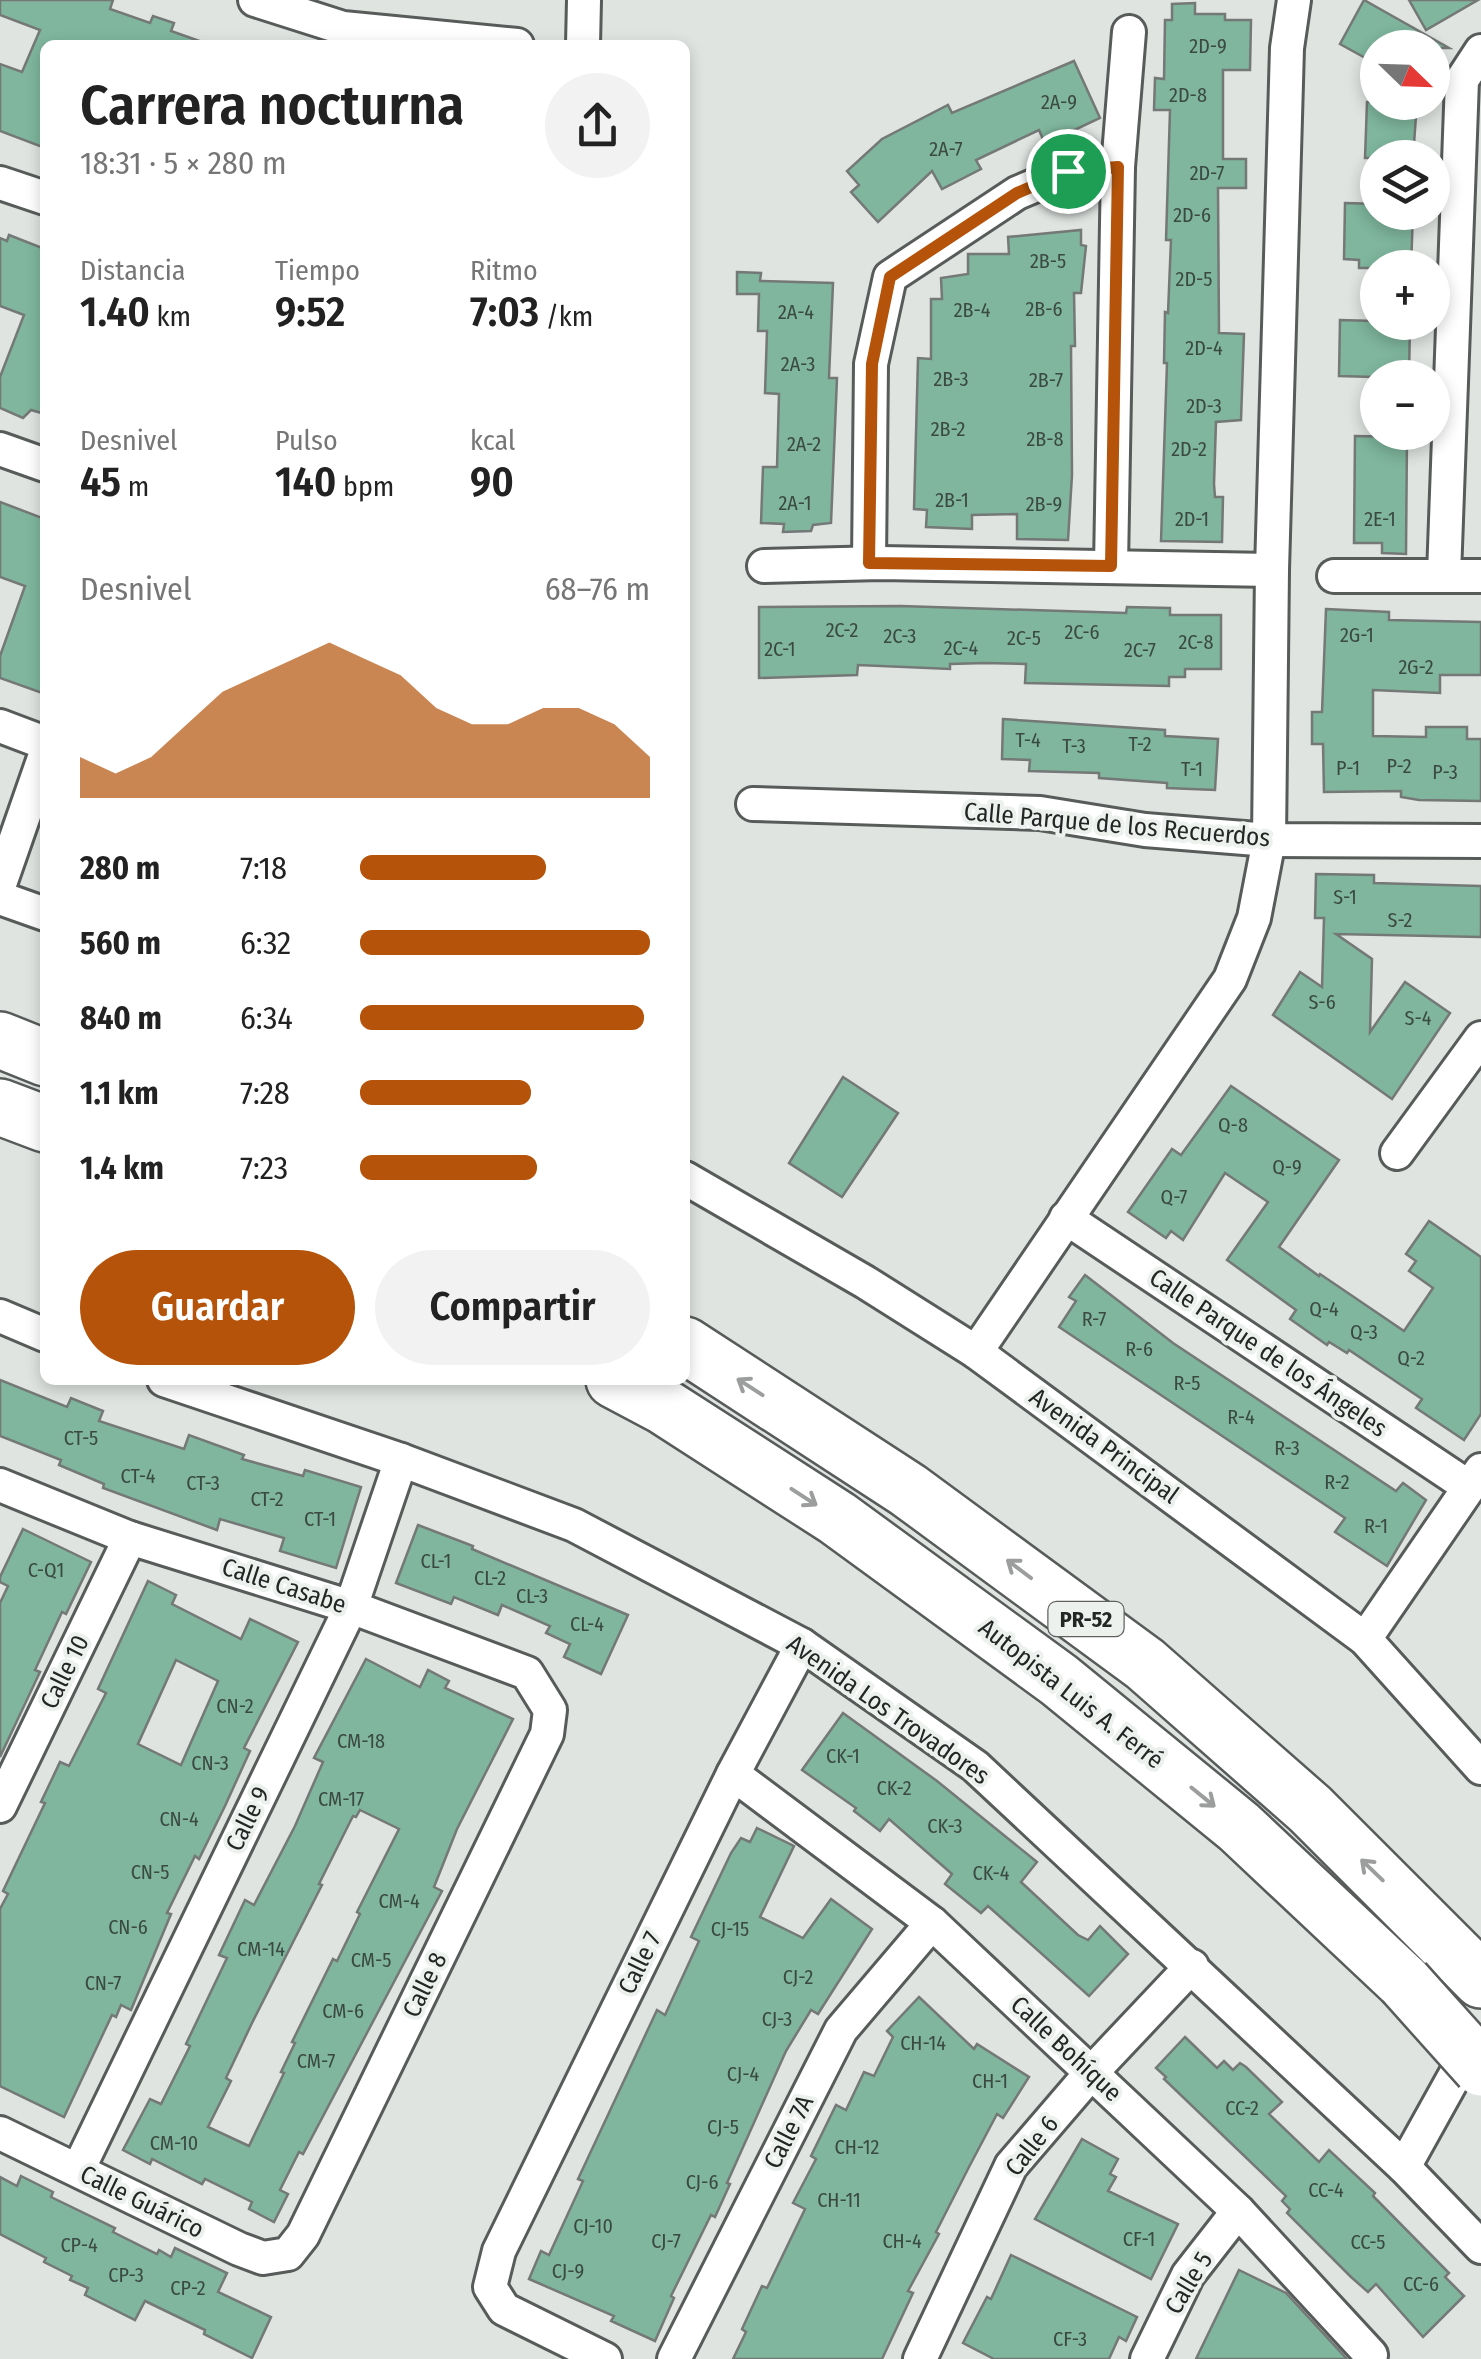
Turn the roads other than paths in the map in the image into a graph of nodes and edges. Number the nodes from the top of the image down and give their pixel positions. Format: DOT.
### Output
graph roads {
  1 [pos="255,0"];
  2 [pos="584,0"];
  3 [pos="1294,0"];
  4 [pos="1129,32"];
  5 [pos="466,40"];
  6 [pos="584,40"];
  7 [pos="1481,51"];
  8 [pos="1118,167"];
  9 [pos="0,182"];
  10 [pos="40,196"];
  11 [pos="0,449"];
  12 [pos="40,463"];
  13 [pos="869,563"];
  14 [pos="764,566"];
  15 [pos="1111,566"];
  16 [pos="1272,570"];
  17 [pos="1334,576"];
  18 [pos="1444,576"];
  19 [pos="1481,576"];
  20 [pos="0,726"];
  21 [pos="40,741"];
  22 [pos="40,768"];
  23 [pos="753,804"];
  24 [pos="1269,840"];
  25 [pos="1481,840"];
  26 [pos="0,884"];
  27 [pos="0,898"];
  28 [pos="40,912"];
  29 [pos="1481,1038"];
  30 [pos="0,1040"];
  31 [pos="40,1056"];
  32 [pos="0,1107"];
  33 [pos="40,1122"];
  34 [pos="1397,1153"];
  35 [pos="690,1181"];
  36 [pos="1066,1218"];
  37 [pos="0,1316"];
  38 [pos="40,1333"];
  39 [pos="690,1348"];
  40 [pos="976,1352"];
  41 [pos="179,1385"];
  42 [pos="623,1385"];
  43 [pos="401,1460"];
  44 [pos="1475,1478"];
  45 [pos="0,1485"];
  46 [pos="130,1538"];
  47 [pos="351,1607"];
  48 [pos="1365,1639"];
  49 [pos="802,1646"];
  50 [pos="550,1710"];
  51 [pos="1481,1768"];
  52 [pos="733,1774"];
  53 [pos="0,1806"];
  54 [pos="932,1922"];
  55 [pos="1192,1966"];
  56 [pos="1481,1980"];
  57 [pos="1481,2028"];
  58 [pos="1481,2068"];
  59 [pos="1091,2072"];
  60 [pos="0,2133"];
  61 [pos="1404,2167"];
  62 [pos="78,2170"];
  63 [pos="1238,2211"];
  64 [pos="1481,2247"];
  65 [pos="288,2254"];
  66 [pos="1370,2357"];
  67 [pos="606,2359"];
  68 [pos="674,2359"];
  69 [pos="920,2359"];
  70 [pos="1147,2359"];
  1 -- 5 [label="street"];
  2 -- 6 [label="street"];
  3 -- 16 [label="street"];
  4 -- 8 [label="street"];
  7 -- 18 [label="street"];
  8 -- 13 [label="street"];
  8 -- 15 [label="street"];
  9 -- 10 [label="street"];
  11 -- 12 [label="street"];
  13 -- 14 [label="street"];
  13 -- 15 [label="street"];
  15 -- 16 [label="street"];
  16 -- 24 [label="street"];
  17 -- 18 [label="street"];
  18 -- 19 [label="street"];
  20 -- 21 [label="street"];
  22 -- 26 [label="street"];
  23 -- 24 [label="street, Calle Parque de los Recuerdos"];
  24 -- 25 [label="street, Calle Parque de los Recuerdos"];
  24 -- 36 [label="street"];
  27 -- 28 [label="street"];
  29 -- 34 [label="street"];
  30 -- 31 [label="highway"];
  32 -- 33 [label="highway"];
  35 -- 40 [label="street, Avenida Principal"];
  36 -- 40 [label="street"];
  36 -- 44 [label="street, Calle Parque de los Ángeles"];
  37 -- 38 [label="street"];
  56 -- 39 [label="highway, PR-52, one-way"];
  40 -- 48 [label="street, Avenida Principal"];
  41 -- 43 [label="street, Avenida Los Trovadores"];
  42 -- 58 [label="highway, Autopista Luis A. Ferré / PR-52, one-way, bridge"];
  43 -- 47 [label="street, Calle 9"];
  43 -- 49 [label="street, Avenida Los Trovadores"];
  44 -- 48 [label="street"];
  45 -- 46 [label="street, Calle Casabe"];
  46 -- 47 [label="street, Calle Casabe"];
  46 -- 53 [label="street, Calle 10"];
  47 -- 50 [label="street, Calle Casabe"];
  47 -- 62 [label="street, Calle 9"];
  48 -- 51 [label="street, Avenida Principal"];
  49 -- 52 [label="street, Calle 7"];
  49 -- 55 [label="street, Avenida Los Trovadores"];
  50 -- 65 [label="street, Calle 8"];
  52 -- 54 [label="street, Calle Bohíque"];
  52 -- 67 [label="street, Calle 7"];
  54 -- 59 [label="street, Calle Bohíque"];
  54 -- 68 [label="street, Calle 7A"];
  55 -- 59 [label="street, Calle 6"];
  55 -- 61 [label="street, Avenida Los Trovadores"];
  57 -- 61 [label="street"];
  59 -- 63 [label="street, Calle Bohíque"];
  59 -- 69 [label="street, Calle 6"];
  60 -- 62 [label="street, Calle Guárico"];
  61 -- 64 [label="street, Avenida Los Trovadores"];
  62 -- 65 [label="street, Calle Guárico"];
  63 -- 66 [label="street, Calle Bohíque"];
  63 -- 70 [label="street, Calle 5"];
}
